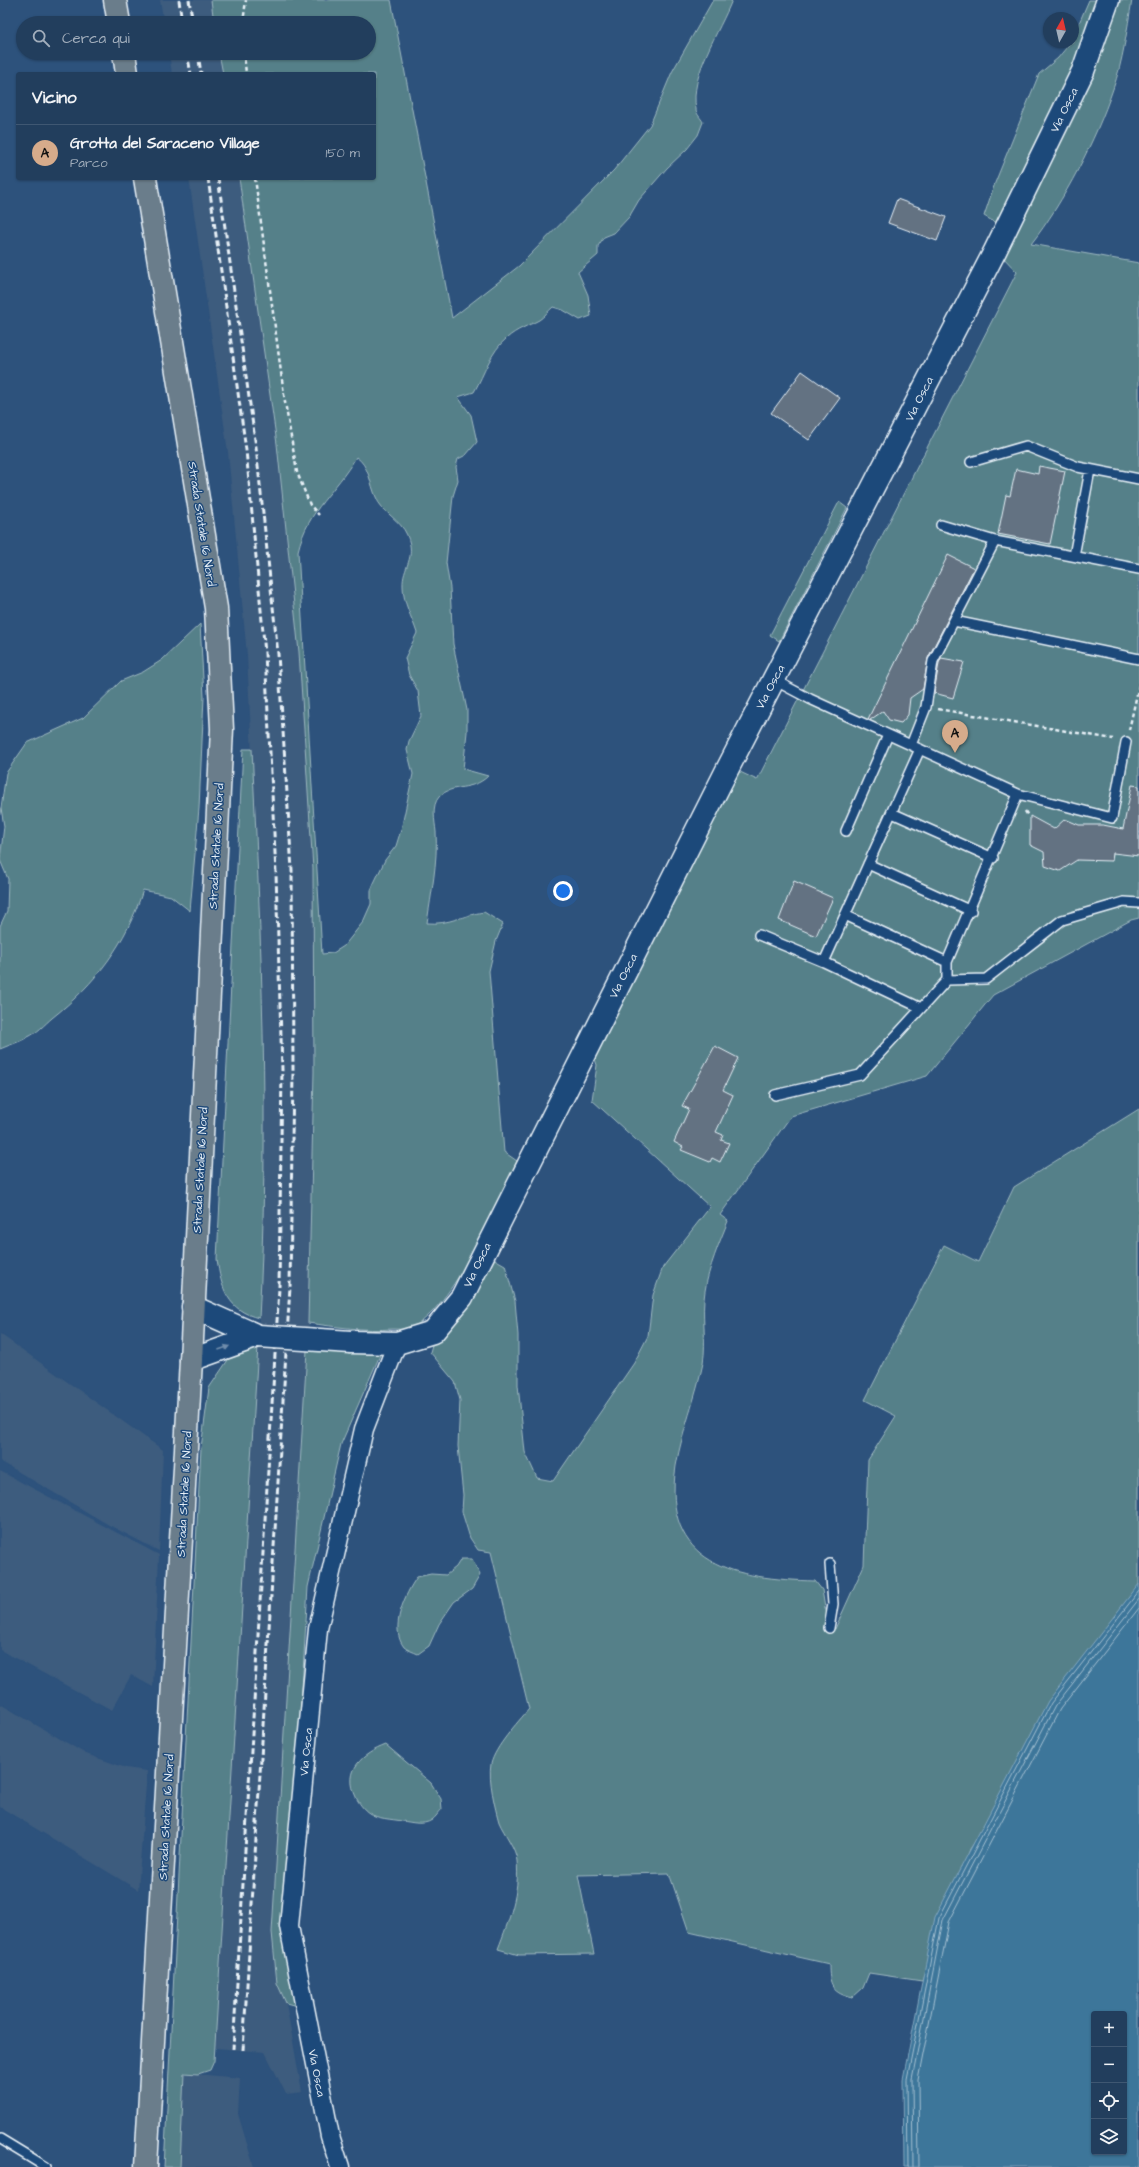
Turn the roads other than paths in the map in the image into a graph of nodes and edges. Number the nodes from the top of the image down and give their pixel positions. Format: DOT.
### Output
graph roads {
  1 [pos="115,0"];
  2 [pos="1108,0"];
  3 [pos="118,16"];
  4 [pos="125,60"];
  5 [pos="127,72"];
  6 [pos="145,180"];
  7 [pos="971,462"];
  8 [pos="1090,470"];
  9 [pos="1139,479"];
  10 [pos="941,525"];
  11 [pos="995,541"];
  12 [pos="1074,556"];
  13 [pos="1139,569"];
  14 [pos="954,621"];
  15 [pos="1139,659"];
  16 [pos="774,680"];
  17 [pos="888,734"];
  18 [pos="1126,742"];
  19 [pos="911,745"];
  20 [pos="920,749"];
  21 [pos="1018,794"];
  22 [pos="892,813"];
  23 [pos="846,831"];
  24 [pos="993,858"];
  25 [pos="868,864"];
  26 [pos="1139,903"];
  27 [pos="970,911"];
  28 [pos="845,915"];
  29 [pos="759,935"];
  30 [pos="824,962"];
  31 [pos="948,962"];
  32 [pos="947,980"];
  33 [pos="921,1008"];
  34 [pos="775,1096"];
  35 [pos="193,1307"];
  36 [pos="258,1336"];
  37 [pos="397,1343"];
  38 [pos="191,1360"];
  39 [pos="830,1564"];
  40 [pos="829,1628"];
  41 [pos="0,2139"];
  42 [pos="46,2167"];
  43 [pos="146,2167"];
  44 [pos="340,2167"];
  1 -- 3 [label="main road"];
  2 -- 16 [label="street, Via Osca"];
  4 -- 5 [label="main road"];
  6 -- 35 [label="main road, Strada Statale 16 Nord"];
  7 -- 8 [label="lane"];
  8 -- 9 [label="lane"];
  8 -- 12 [label="lane"];
  10 -- 11 [label="lane"];
  11 -- 12 [label="lane"];
  11 -- 14 [label="lane"];
  12 -- 13 [label="lane"];
  14 -- 15 [label="lane"];
  14 -- 19 [label="lane"];
  16 -- 17 [label="lane"];
  16 -- 37 [label="street, Via Osca"];
  17 -- 19 [label="lane"];
  17 -- 23 [label="lane"];
  18 -- 21 [label="lane"];
  19 -- 20 [label="lane"];
  20 -- 21 [label="lane"];
  20 -- 22 [label="lane"];
  21 -- 24 [label="lane"];
  22 -- 24 [label="lane"];
  22 -- 25 [label="lane"];
  24 -- 27 [label="lane"];
  25 -- 27 [label="lane"];
  25 -- 28 [label="lane"];
  26 -- 32 [label="lane"];
  27 -- 31 [label="lane"];
  28 -- 30 [label="lane"];
  28 -- 31 [label="lane"];
  29 -- 30 [label="lane"];
  30 -- 33 [label="lane"];
  31 -- 32 [label="lane"];
  32 -- 33 [label="lane"];
  33 -- 34 [label="lane"];
  35 -- 36 [label="street"];
  35 -- 38 [label="main road, Strada Statale 16 Nord"];
  36 -- 37 [label="street, Via Osca, bridge"];
  38 -- 36 [label="street, one-way"];
  37 -- 44 [label="street, Via Osca"];
  38 -- 43 [label="main road, Strada Statale 16 Nord"];
  39 -- 40 [label="lane"];
  41 -- 42 [label="lane"];
}
